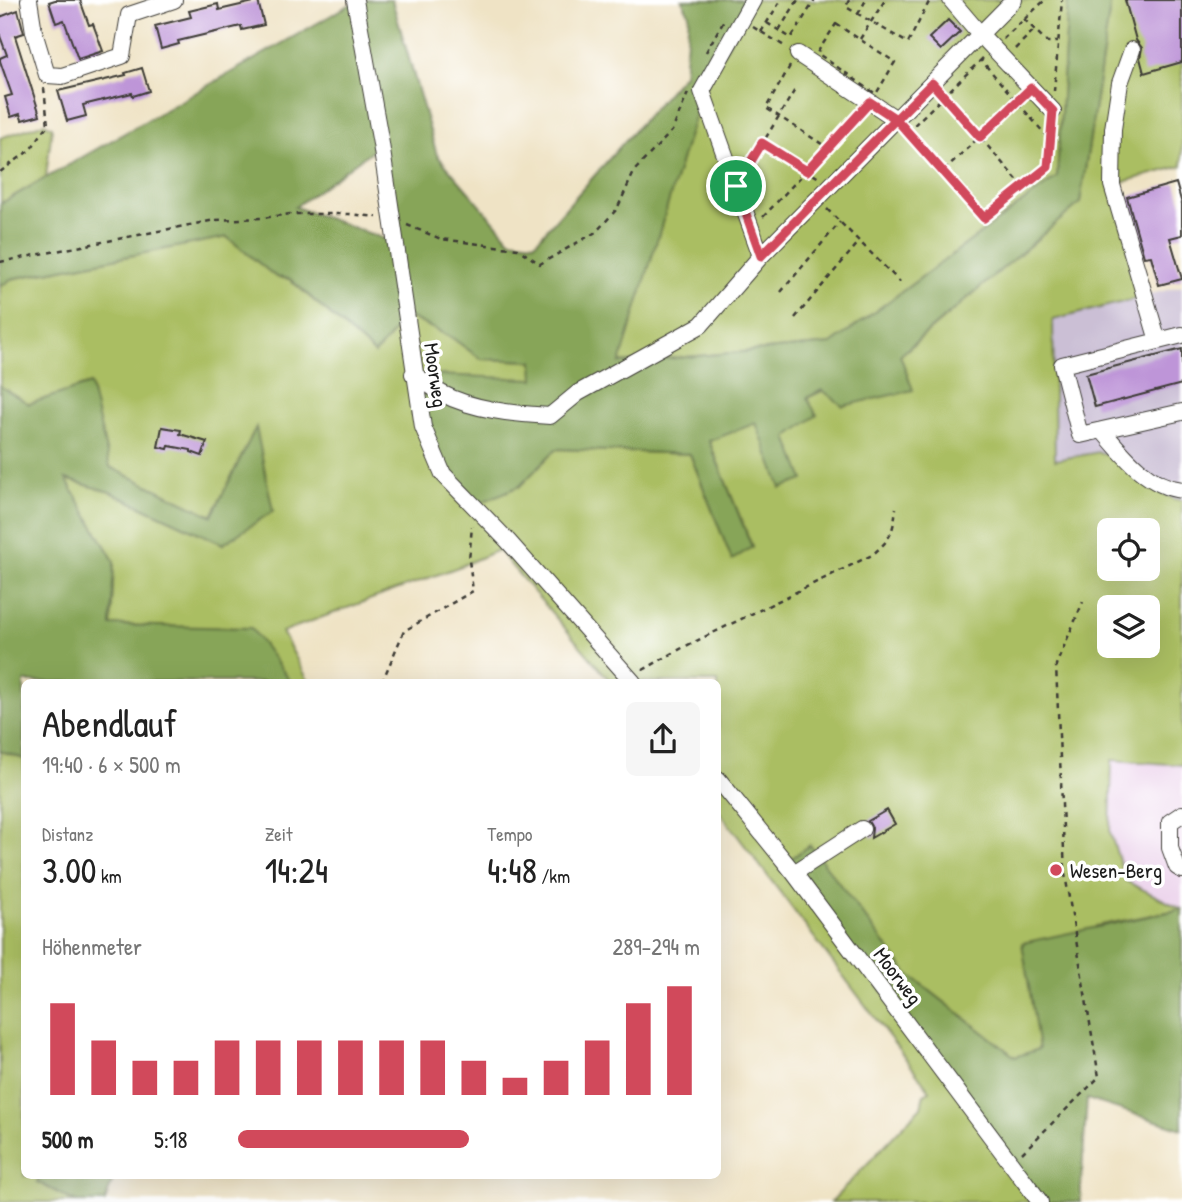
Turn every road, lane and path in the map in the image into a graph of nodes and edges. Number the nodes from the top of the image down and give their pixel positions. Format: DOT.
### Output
graph roads {
  1 [pos="29,0"];
  2 [pos="174,0"];
  3 [pos="355,0"];
  4 [pos="753,0"];
  5 [pos="781,0"];
  6 [pos="798,0"];
  7 [pos="815,0"];
  8 [pos="849,0"];
  9 [pos="866,0"];
  10 [pos="885,0"];
  11 [pos="929,0"];
  12 [pos="951,0"];
  13 [pos="1014,0"];
  14 [pos="1045,0"];
  15 [pos="1062,0"];
  16 [pos="729,12"];
  17 [pos="858,14"];
  18 [pos="1024,19"];
  19 [pos="872,22"];
  20 [pos="767,23"];
  21 [pos="750,25"];
  22 [pos="1035,29"];
  23 [pos="779,30"];
  24 [pos="761,32"];
  25 [pos="980,34"];
  26 [pos="860,39"];
  27 [pos="1058,42"];
  28 [pos="709,46"];
  29 [pos="1014,50"];
  30 [pos="1132,50"];
  31 [pos="798,54"];
  32 [pos="987,54"];
  33 [pos="47,75"];
  34 [pos="932,83"];
  35 [pos="1039,87"];
  36 [pos="796,88"];
  37 [pos="944,95"];
  38 [pos="870,102"];
  39 [pos="1017,102"];
  40 [pos="1053,111"];
  41 [pos="779,117"];
  42 [pos="902,125"];
  43 [pos="980,137"];
  44 [pos="1050,140"];
  45 [pos="762,143"];
  46 [pos="828,148"];
  47 [pos="807,171"];
  48 [pos="943,171"];
  49 [pos="0,172"];
  50 [pos="736,186"];
  51 [pos="831,186"];
  52 [pos="1023,187"];
  53 [pos="817,199"];
  54 [pos="840,222"];
  55 [pos="751,230"];
  56 [pos="859,242"];
  57 [pos="761,256"];
  58 [pos="900,282"];
  59 [pos="781,292"];
  60 [pos="795,318"];
  61 [pos="1182,335"];
  62 [pos="1158,341"];
  63 [pos="413,374"];
  64 [pos="1182,412"];
  65 [pos="1102,430"];
  66 [pos="1182,490"];
  67 [pos="475,505"];
  68 [pos="897,508"];
  69 [pos="1083,602"];
  70 [pos="383,679"];
  71 [pos="630,679"];
  72 [pos="633,679"];
  73 [pos="721,783"];
  74 [pos="1182,814"];
  75 [pos="862,829"];
  76 [pos="1182,870"];
  77 [pos="794,873"];
  78 [pos="1011,1163"];
  79 [pos="1040,1202"];
  1 -- 33 [label="street"];
  2 -- 33 [label="street"];
  3 -- 63 [label="street, Moorweg"];
  4 -- 50 [label="street"];
  5 -- 20 [label="path"];
  6 -- 23 [label="path"];
  7 -- 23 [label="path"];
  8 -- 17 [label="path"];
  9 -- 17 [label="path"];
  10 -- 19 [label="path"];
  11 -- 19 [label="path"];
  12 -- 25 [label="street"];
  13 -- 25 [label="street"];
  14 -- 18 [label="path"];
  15 -- 27 [label="path"];
  16 -- 28 [label="path"];
  17 -- 19 [label="path"];
  18 -- 22 [label="path"];
  18 -- 32 [label="path"];
  19 -- 26 [label="path"];
  20 -- 23 [label="path"];
  20 -- 24 [label="path"];
  21 -- 24 [label="path"];
  22 -- 27 [label="path"];
  22 -- 29 [label="path"];
  24 -- 31 [label="path"];
  25 -- 32 [label="street"];
  25 -- 34 [label="street"];
  26 -- 26 [label="path"];
  27 -- 35 [label="path"];
  30 -- 62 [label="street"];
  31 -- 38 [label="street"];
  31 -- 41 [label="path"];
  32 -- 35 [label="street"];
  32 -- 37 [label="path"];
  32 -- 39 [label="path"];
  33 -- 49 [label="path"];
  34 -- 37 [label="path"];
  34 -- 42 [label="street"];
  35 -- 39 [label="path"];
  35 -- 40 [label="street"];
  36 -- 41 [label="path"];
  37 -- 42 [label="path"];
  37 -- 43 [label="path"];
  38 -- 42 [label="street"];
  38 -- 46 [label="path"];
  39 -- 43 [label="path"];
  39 -- 44 [label="path"];
  40 -- 44 [label="path"];
  41 -- 45 [label="path"];
  41 -- 46 [label="path"];
  42 -- 48 [label="path"];
  42 -- 51 [label="street"];
  43 -- 48 [label="path"];
  43 -- 52 [label="path"];
  44 -- 52 [label="path"];
  45 -- 47 [label="path"];
  45 -- 50 [label="path"];
  46 -- 47 [label="path"];
  47 -- 51 [label="path"];
  47 -- 55 [label="path"];
  48 -- 52 [label="path"];
  50 -- 55 [label="street"];
  51 -- 53 [label="street"];
  53 -- 54 [label="path"];
  53 -- 57 [label="street"];
  54 -- 56 [label="path"];
  54 -- 59 [label="path"];
  55 -- 57 [label="street"];
  56 -- 58 [label="path"];
  56 -- 60 [label="path"];
  57 -- 63 [label="street"];
  61 -- 62 [label="street"];
  62 -- 65 [label="street"];
  63 -- 67 [label="street, Moorweg"];
  64 -- 65 [label="street"];
  65 -- 66 [label="street"];
  67 -- 70 [label="path"];
  67 -- 71 [label="street, Moorweg"];
  68 -- 72 [label="path"];
  69 -- 78 [label="path"];
  73 -- 77 [label="street, Moorweg"];
  74 -- 76 [label="street"];
  75 -- 77 [label="street"];
  77 -- 78 [label="street, Moorweg"];
  78 -- 79 [label="street, Moorweg"];
}
